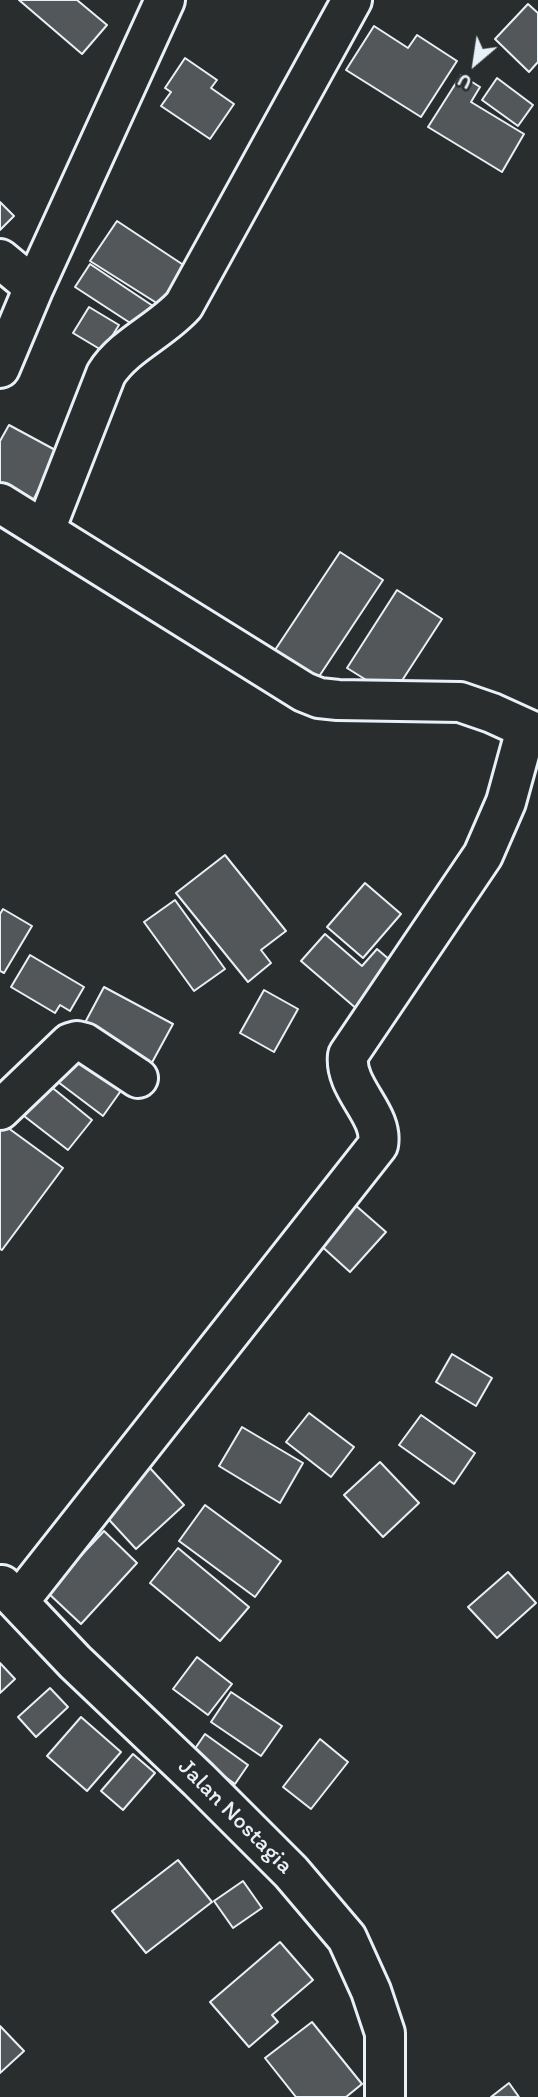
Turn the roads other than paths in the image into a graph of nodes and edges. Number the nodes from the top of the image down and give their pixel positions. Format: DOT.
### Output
graph roads {
  1 [pos="164,0"];
  2 [pos="352,0"];
  3 [pos="0,259"];
  4 [pos="34,286"];
  5 [pos="0,368"];
  6 [pos="0,503"];
  7 [pos="45,530"];
  8 [pos="532,732"];
  9 [pos="138,1078"];
  10 [pos="0,1110"];
  11 [pos="9,1592"];
  12 [pos="385,2097"];
  1 -- 4 [label="street"];
  2 -- 7 [label="street"];
  3 -- 4 [label="street"];
  4 -- 5 [label="street"];
  6 -- 7 [label="street"];
  7 -- 8 [label="street"];
  8 -- 11 [label="street"];
  9 -- 10 [label="street"];
  11 -- 12 [label="street, Jalan Nostagia"];
}
